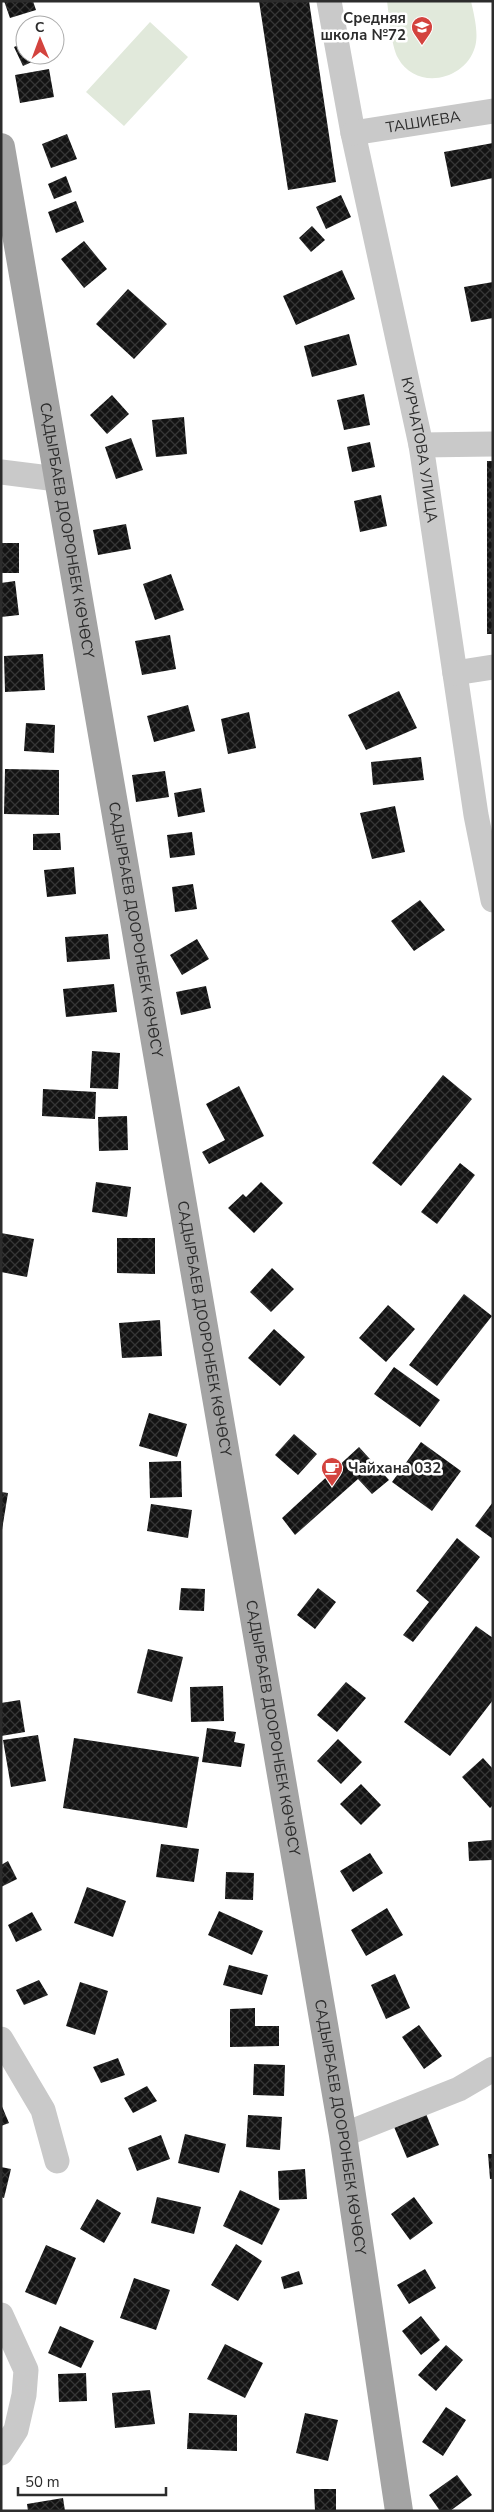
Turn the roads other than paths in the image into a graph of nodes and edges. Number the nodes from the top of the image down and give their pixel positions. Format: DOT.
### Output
graph roads {
  1 [pos="329,1"];
  2 [pos="493,111"];
  3 [pos="353,133"];
  4 [pos="1,147"];
  5 [pos="493,444"];
  6 [pos="421,445"];
  7 [pos="1,472"];
  8 [pos="57,479"];
  9 [pos="493,667"];
  10 [pos="455,673"];
  11 [pos="484,814"];
  12 [pos="493,900"];
  13 [pos="1,2038"];
  14 [pos="493,2070"];
  15 [pos="343,2134"];
  16 [pos="57,2161"];
  17 [pos="1,2315"];
  18 [pos="1,2452"];
  19 [pos="399,2511"];
  1 -- 3 [label="street, КУРЧАТОВА УЛИЦА"];
  2 -- 3 [label="street, ТАШИЕВА"];
  3 -- 6 [label="street, КУРЧАТОВА УЛИЦА"];
  4 -- 8 [label="main road, САДЫРБАЕВ ДООРОНБЕК КӨЧӨСҮ"];
  5 -- 6 [label="street"];
  6 -- 10 [label="street, КУРЧАТОВА УЛИЦА"];
  7 -- 8 [label="street"];
  8 -- 15 [label="main road, САДЫРБАЕВ ДООРОНБЕК КӨЧӨСҮ"];
  9 -- 10 [label="street"];
  10 -- 11 [label="street, КУРЧАТОВА УЛИЦА"];
  11 -- 12 [label="street, КУРЧАТОВА УЛИЦА"];
  13 -- 16 [label="street"];
  14 -- 15 [label="street"];
  15 -- 19 [label="main road, САДЫРБАЕВ ДООРОНБЕК КӨЧӨСҮ"];
  17 -- 18 [label="street"];
}
